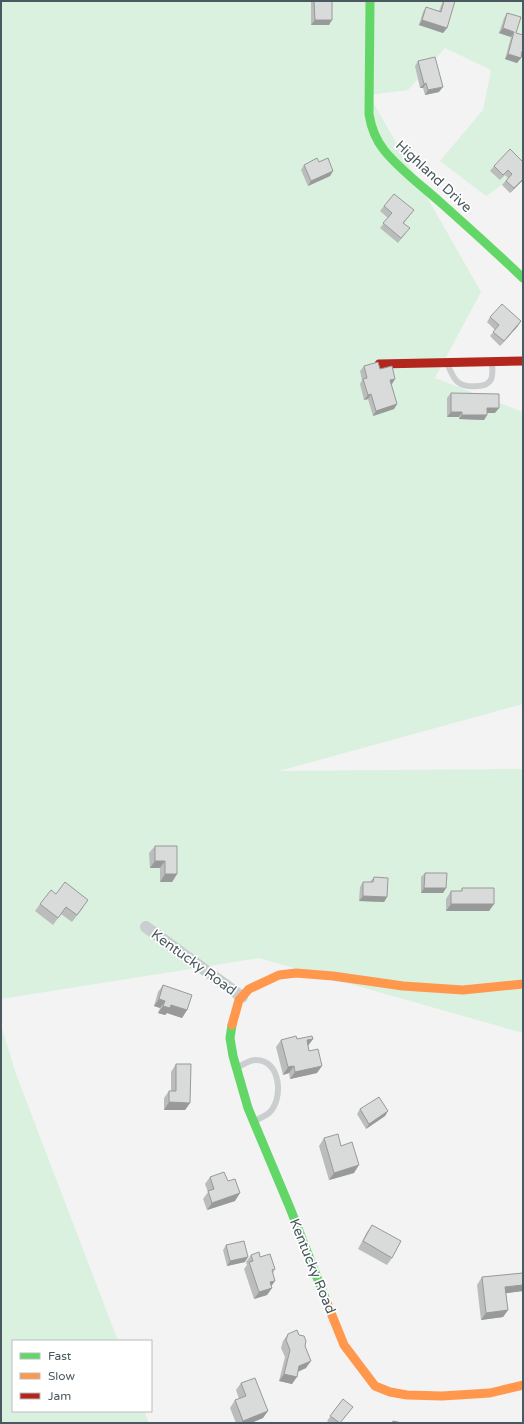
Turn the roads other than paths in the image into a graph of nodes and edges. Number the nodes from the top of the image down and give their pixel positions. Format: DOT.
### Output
graph roads {
  1 [pos="370,1"];
  2 [pos="523,278"];
  3 [pos="523,360"];
  4 [pos="492,362"];
  5 [pos="447,363"];
  6 [pos="379,364"];
  7 [pos="146,927"];
  8 [pos="523,984"];
  9 [pos="242,997"];
  10 [pos="236,1068"];
  11 [pos="254,1122"];
  12 [pos="523,1385"];
  1 -- 2 [label="street, Highland Drive"];
  3 -- 4 [label="street"];
  4 -- 5 [label="street"];
  4 -- 5 [label="lane"];
  5 -- 6 [label="street"];
  7 -- 9 [label="street, Kentucky Road"];
  8 -- 9 [label="street, Kentucky Road"];
  9 -- 10 [label="street, Kentucky Road"];
  10 -- 11 [label="street, Kentucky Road"];
  10 -- 11 [label="lane"];
  11 -- 12 [label="street, Kentucky Road"];
}
